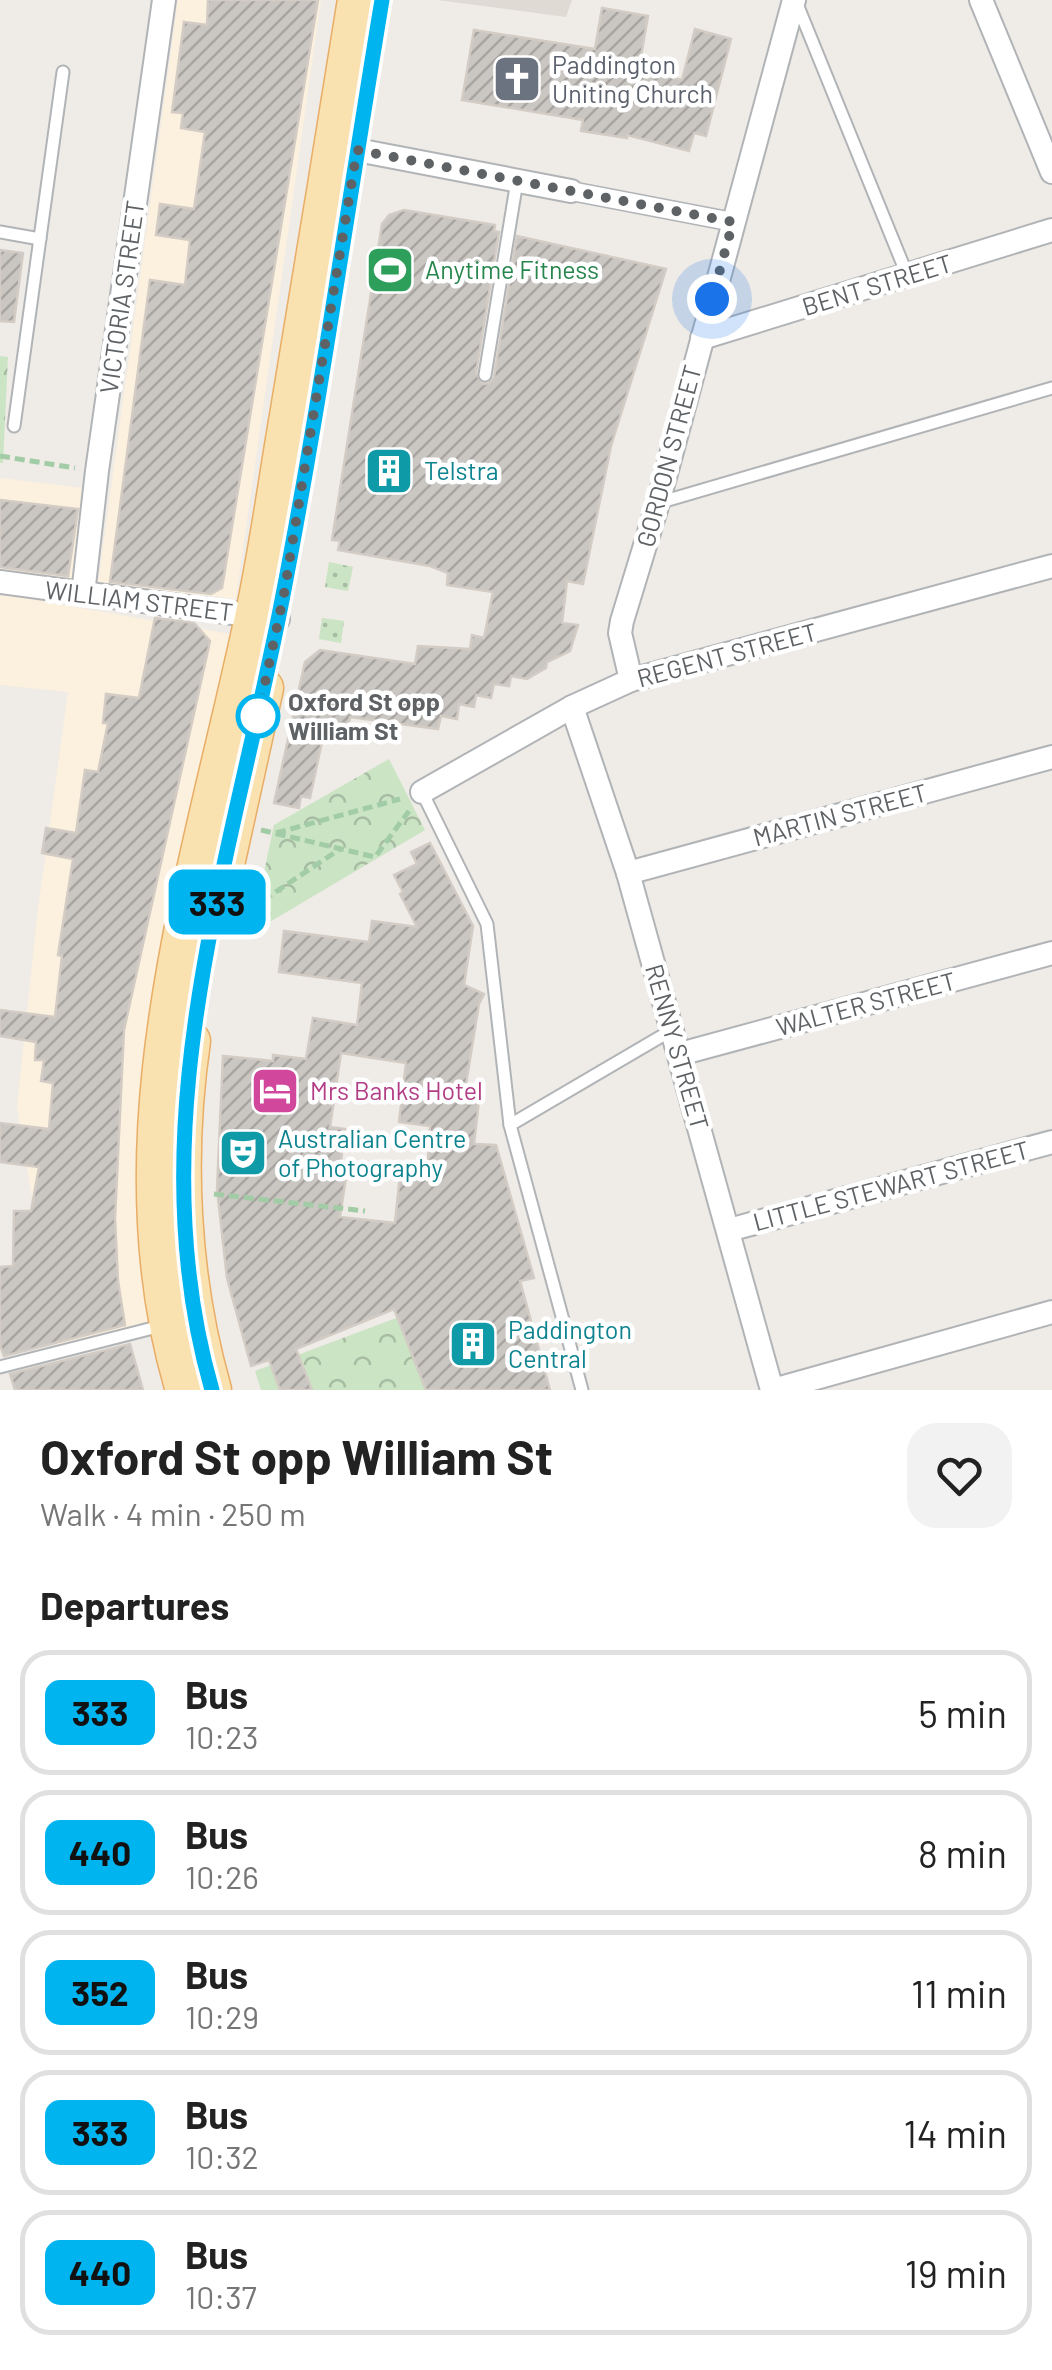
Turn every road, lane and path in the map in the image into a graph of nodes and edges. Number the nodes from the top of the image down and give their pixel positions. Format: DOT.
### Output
graph roads {
  1 [pos="164,0"];
  2 [pos="357,0"];
  3 [pos="382,0"];
  4 [pos="794,0"];
  5 [pos="981,0"];
  6 [pos="64,72"];
  7 [pos="357,150"];
  8 [pos="1052,172"];
  9 [pos="517,181"];
  10 [pos="571,191"];
  11 [pos="733,222"];
  12 [pos="1052,230"];
  13 [pos="0,232"];
  14 [pos="40,239"];
  15 [pos="908,276"];
  16 [pos="702,338"];
  17 [pos="485,375"];
  18 [pos="1052,388"];
  19 [pos="14,426"];
  20 [pos="0,456"];
  21 [pos="98,472"];
  22 [pos="658,503"];
  23 [pos="1052,566"];
  24 [pos="0,582"];
  25 [pos="84,594"];
  26 [pos="266,617"];
  27 [pos="631,680"];
  28 [pos="572,706"];
  29 [pos="1052,757"];
  30 [pos="422,792"];
  31 [pos="256,829"];
  32 [pos="274,834"];
  33 [pos="340,849"];
  34 [pos="628,873"];
  35 [pos="238,917"];
  36 [pos="1052,953"];
  37 [pos="672,1030"];
  38 [pos="680,1054"];
  39 [pos="510,1125"];
  40 [pos="1052,1142"];
  41 [pos="206,1193"];
  42 [pos="365,1211"];
  43 [pos="729,1230"];
  44 [pos="1052,1312"];
  45 [pos="167,1324"];
  46 [pos="0,1367"];
  47 [pos="184,1390"];
  48 [pos="212,1390"];
  49 [pos="582,1390"];
  50 [pos="773,1390"];
  1 -- 21 [label="street, VICTORIA STREET"];
  2 -- 26 [label="main road"];
  3 -- 7 [label="main road"];
  4 -- 11 [label="street, GORDON STREET"];
  4 -- 15 [label="lane"];
  5 -- 8 [label="street"];
  6 -- 14 [label="lane"];
  7 -- 9 [label="street"];
  7 -- 26 [label="main road"];
  9 -- 10 [label="street"];
  9 -- 17 [label="lane"];
  10 -- 11 [label="street"];
  11 -- 16 [label="street, GORDON STREET"];
  12 -- 15 [label="street, BENT STREET"];
  13 -- 14 [label="lane"];
  14 -- 19 [label="lane"];
  15 -- 16 [label="street, BENT STREET"];
  16 -- 22 [label="street, GORDON STREET"];
  18 -- 22 [label="lane"];
  20 -- 21 [label="path"];
  21 -- 25 [label="street, VICTORIA STREET"];
  22 -- 27 [label="street, GORDON STREET"];
  23 -- 27 [label="street, REGENT STREET"];
  24 -- 25 [label="street, WILLIAM STREET"];
  25 -- 26 [label="street, WILLIAM STREET"];
  26 -- 45 [label="main road"];
  26 -- 48 [label="main road"];
  27 -- 28 [label="street, REGENT STREET"];
  28 -- 30 [label="street, REGENT STREET"];
  28 -- 34 [label="street, RENNY STREET"];
  29 -- 34 [label="street, MARTIN STREET"];
  30 -- 32 [label="path"];
  30 -- 33 [label="path"];
  30 -- 39 [label="lane"];
  31 -- 32 [label="path"];
  32 -- 33 [label="path"];
  33 -- 35 [label="path"];
  34 -- 37 [label="street, RENNY STREET"];
  36 -- 38 [label="street, WALTER STREET"];
  37 -- 38 [label="street, RENNY STREET"];
  37 -- 39 [label="lane"];
  38 -- 43 [label="street, RENNY STREET"];
  39 -- 49 [label="lane"];
  40 -- 43 [label="street, LITTLE STEWART STREET"];
  41 -- 42 [label="path"];
  43 -- 50 [label="street, RENNY STREET"];
  44 -- 50 [label="street"];
  45 -- 46 [label="lane"];
  45 -- 47 [label="main road"];
}
